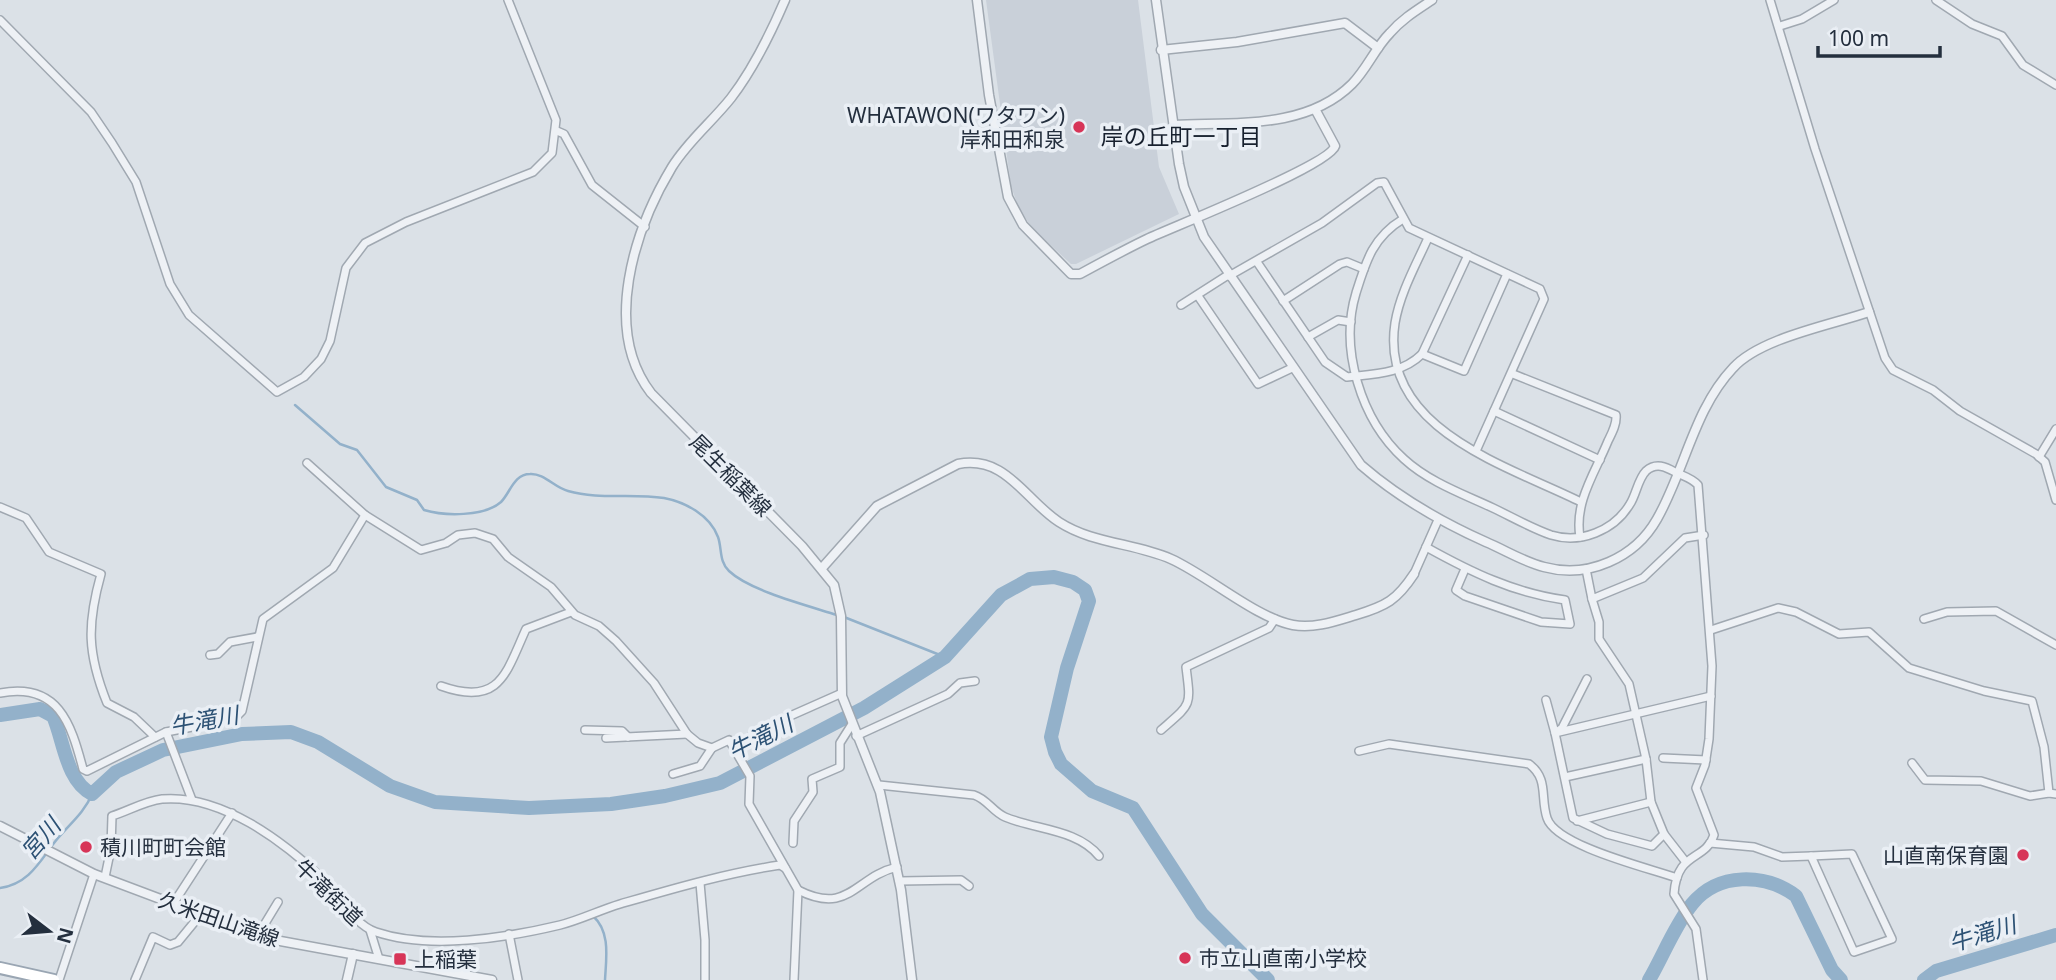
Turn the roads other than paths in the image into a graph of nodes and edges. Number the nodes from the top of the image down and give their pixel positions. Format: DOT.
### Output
graph roads {
  1 [pos="508,0"];
  2 [pos="785,0"];
  3 [pos="977,0"];
  4 [pos="1156,0"];
  5 [pos="1432,0"];
  6 [pos="1770,0"];
  7 [pos="1834,0"];
  8 [pos="1936,0"];
  9 [pos="0,20"];
  10 [pos="1780,26"];
  11 [pos="1378,48"];
  12 [pos="1161,50"];
  13 [pos="2056,85"];
  14 [pos="1315,109"];
  15 [pos="1174,125"];
  16 [pos="557,131"];
  17 [pos="1195,217"];
  18 [pos="1403,219"];
  19 [pos="645,227"];
  20 [pos="1428,237"];
  21 [pos="1468,255"];
  22 [pos="1257,262"];
  23 [pos="1364,269"];
  24 [pos="1507,274"];
  25 [pos="1229,275"];
  26 [pos="1198,296"];
  27 [pos="1283,301"];
  28 [pos="1181,305"];
  29 [pos="1869,312"];
  30 [pos="1352,323"];
  31 [pos="1308,337"];
  32 [pos="1422,354"];
  33 [pos="1292,368"];
  34 [pos="1399,370"];
  35 [pos="1513,374"];
  36 [pos="1356,376"];
  37 [pos="1494,411"];
  38 [pos="2056,429"];
  39 [pos="1476,451"];
  40 [pos="2039,457"];
  41 [pos="1600,460"];
  42 [pos="307,463"];
  43 [pos="1678,473"];
  44 [pos="2056,500"];
  45 [pos="1581,502"];
  46 [pos="0,507"];
  47 [pos="365,515"];
  48 [pos="1438,520"];
  49 [pos="1704,535"];
  50 [pos="1580,537"];
  51 [pos="1426,547"];
  52 [pos="822,568"];
  53 [pos="1465,569"];
  54 [pos="1586,569"];
  55 [pos="1415,574"];
  56 [pos="1592,600"];
  57 [pos="571,612"];
  58 [pos="1275,619"];
  59 [pos="1924,619"];
  60 [pos="1710,630"];
  61 [pos="257,637"];
  62 [pos="2056,645"];
  63 [pos="210,655"];
  64 [pos="1587,679"];
  65 [pos="975,681"];
  66 [pos="442,686"];
  67 [pos="0,693"];
  68 [pos="842,694"];
  69 [pos="1711,695"];
  70 [pos="1546,700"];
  71 [pos="1637,716"];
  72 [pos="852,724"];
  73 [pos="584,730"];
  74 [pos="1161,730"];
  75 [pos="166,732"];
  76 [pos="1555,733"];
  77 [pos="687,734"];
  78 [pos="856,736"];
  79 [pos="155,737"];
  80 [pos="628,737"];
  81 [pos="606,738"];
  82 [pos="733,747"];
  83 [pos="712,748"];
  84 [pos="1359,751"];
  85 [pos="1663,758"];
  86 [pos="1646,759"];
  87 [pos="1706,760"];
  88 [pos="1912,763"];
  89 [pos="673,774"];
  90 [pos="1564,777"];
  91 [pos="879,785"];
  92 [pos="2052,794"];
  93 [pos="192,800"];
  94 [pos="1651,802"];
  95 [pos="232,813"];
  96 [pos="1577,821"];
  97 [pos="0,826"];
  98 [pos="1664,834"];
  99 [pos="793,843"];
  100 [pos="1710,843"];
  101 [pos="1099,856"];
  102 [pos="1811,856"];
  103 [pos="1685,861"];
  104 [pos="897,867"];
  105 [pos="785,868"];
  106 [pos="94,874"];
  107 [pos="105,877"];
  108 [pos="1677,877"];
  109 [pos="900,881"];
  110 [pos="700,883"];
  111 [pos="969,886"];
  112 [pos="798,890"];
  113 [pos="278,902"];
  114 [pos="173,904"];
  115 [pos="201,914"];
  116 [pos="370,930"];
  117 [pos="509,933"];
  118 [pos="258,935"];
  119 [pos="353,954"];
  120 [pos="379,959"];
  121 [pos="0,968"];
  122 [pos="56,980"];
  123 [pos="135,980"];
  124 [pos="347,980"];
  125 [pos="492,980"];
  126 [pos="518,980"];
  127 [pos="705,980"];
  128 [pos="794,980"];
  129 [pos="912,980"];
  130 [pos="1703,980"];
  1 -- 16 [label="street"];
  2 -- 19 [label="street, 尾生稲葉線"];
  3 -- 17 [label="street"];
  4 -- 12 [label="street"];
  5 -- 11 [label="street"];
  6 -- 29 [label="street"];
  7 -- 10 [label="street"];
  8 -- 13 [label="street"];
  9 -- 16 [label="street"];
  11 -- 12 [label="street"];
  11 -- 14 [label="street"];
  12 -- 15 [label="street"];
  14 -- 15 [label="street"];
  14 -- 17 [label="street"];
  15 -- 17 [label="street"];
  16 -- 19 [label="street"];
  17 -- 25 [label="street"];
  18 -- 20 [label="street"];
  18 -- 22 [label="street"];
  18 -- 23 [label="street"];
  19 -- 52 [label="street, 尾生稲葉線"];
  20 -- 21 [label="street"];
  20 -- 34 [label="street"];
  21 -- 24 [label="street"];
  21 -- 32 [label="street"];
  22 -- 25 [label="street"];
  22 -- 27 [label="street"];
  23 -- 27 [label="street"];
  23 -- 30 [label="street"];
  24 -- 32 [label="street"];
  24 -- 35 [label="street"];
  25 -- 26 [label="street"];
  25 -- 33 [label="street"];
  26 -- 28 [label="street"];
  26 -- 33 [label="street"];
  27 -- 31 [label="street"];
  29 -- 40 [label="street"];
  29 -- 43 [label="street"];
  30 -- 31 [label="street"];
  30 -- 36 [label="street"];
  31 -- 36 [label="street"];
  32 -- 34 [label="street"];
  33 -- 48 [label="street"];
  34 -- 36 [label="street"];
  34 -- 39 [label="street"];
  35 -- 37 [label="street"];
  35 -- 41 [label="street"];
  36 -- 50 [label="street"];
  37 -- 39 [label="street"];
  37 -- 41 [label="street"];
  38 -- 40 [label="street"];
  39 -- 45 [label="street"];
  40 -- 44 [label="street"];
  41 -- 45 [label="street"];
  42 -- 47 [label="street"];
  43 -- 49 [label="street"];
  43 -- 50 [label="street"];
  43 -- 54 [label="street"];
  45 -- 50 [label="street"];
  46 -- 79 [label="street"];
  47 -- 57 [label="street"];
  47 -- 61 [label="street"];
  48 -- 51 [label="street"];
  48 -- 54 [label="street"];
  49 -- 56 [label="street"];
  49 -- 60 [label="street"];
  51 -- 53 [label="street"];
  51 -- 55 [label="street"];
  52 -- 58 [label="street"];
  52 -- 68 [label="street, 尾生稲葉線"];
  53 -- 53 [label="street"];
  54 -- 56 [label="street"];
  55 -- 58 [label="street"];
  56 -- 71 [label="street"];
  57 -- 66 [label="street"];
  57 -- 77 [label="street"];
  58 -- 74 [label="street"];
  59 -- 62 [label="street"];
  60 -- 69 [label="street"];
  60 -- 92 [label="street"];
  61 -- 63 [label="street"];
  61 -- 75 [label="street"];
  64 -- 76 [label="street"];
  65 -- 78 [label="street"];
  67 -- 79 [label="street"];
  68 -- 72 [label="street, 尾生稲葉線"];
  68 -- 82 [label="street"];
  69 -- 71 [label="street"];
  69 -- 87 [label="street"];
  70 -- 76 [label="street"];
  71 -- 76 [label="street"];
  71 -- 86 [label="street"];
  72 -- 78 [label="street, 尾生稲葉線"];
  72 -- 99 [label="street"];
  73 -- 80 [label="street"];
  75 -- 79 [label="street"];
  75 -- 93 [label="street"];
  76 -- 90 [label="street"];
  77 -- 80 [label="street"];
  77 -- 83 [label="street"];
  78 -- 91 [label="street, 尾生稲葉線"];
  80 -- 81 [label="street"];
  82 -- 83 [label="street"];
  82 -- 105 [label="street"];
  83 -- 89 [label="street"];
  84 -- 108 [label="street"];
  85 -- 87 [label="street"];
  86 -- 90 [label="street"];
  86 -- 94 [label="street"];
  87 -- 100 [label="street"];
  88 -- 92 [label="street"];
  90 -- 96 [label="street"];
  91 -- 101 [label="street"];
  91 -- 104 [label="street, 尾生稲葉線"];
  93 -- 95 [label="street, 牛滝街道"];
  93 -- 107 [label="street, 牛滝街道"];
  94 -- 96 [label="street"];
  94 -- 98 [label="street"];
  95 -- 114 [label="street"];
  95 -- 116 [label="street, 牛滝街道"];
  96 -- 98 [label="street"];
  97 -- 106 [label="street, 久米田山滝線"];
  98 -- 103 [label="street"];
  100 -- 102 [label="street"];
  100 -- 103 [label="street"];
  102 -- 102 [label="street"];
  103 -- 108 [label="street"];
  104 -- 109 [label="street, 尾生稲葉線"];
  104 -- 112 [label="street"];
  105 -- 110 [label="street, 牛滝街道"];
  105 -- 112 [label="street"];
  106 -- 107 [label="street, 久米田山滝線"];
  106 -- 122 [label="street"];
  107 -- 114 [label="street, 久米田山滝線"];
  108 -- 130 [label="street"];
  109 -- 111 [label="street"];
  109 -- 129 [label="street, 尾生稲葉線"];
  110 -- 117 [label="street, 牛滝街道"];
  110 -- 127 [label="street"];
  112 -- 128 [label="street"];
  113 -- 118 [label="street"];
  114 -- 115 [label="street, 久米田山滝線"];
  115 -- 118 [label="street, 久米田山滝線"];
  115 -- 123 [label="street"];
  116 -- 117 [label="street, 牛滝街道"];
  116 -- 120 [label="street"];
  117 -- 126 [label="street"];
  118 -- 119 [label="street, 久米田山滝線"];
  119 -- 120 [label="street, 久米田山滝線"];
  119 -- 124 [label="street"];
  120 -- 125 [label="street, 久米田山滝線"];
  121 -- 122 [label="main road"];
}
